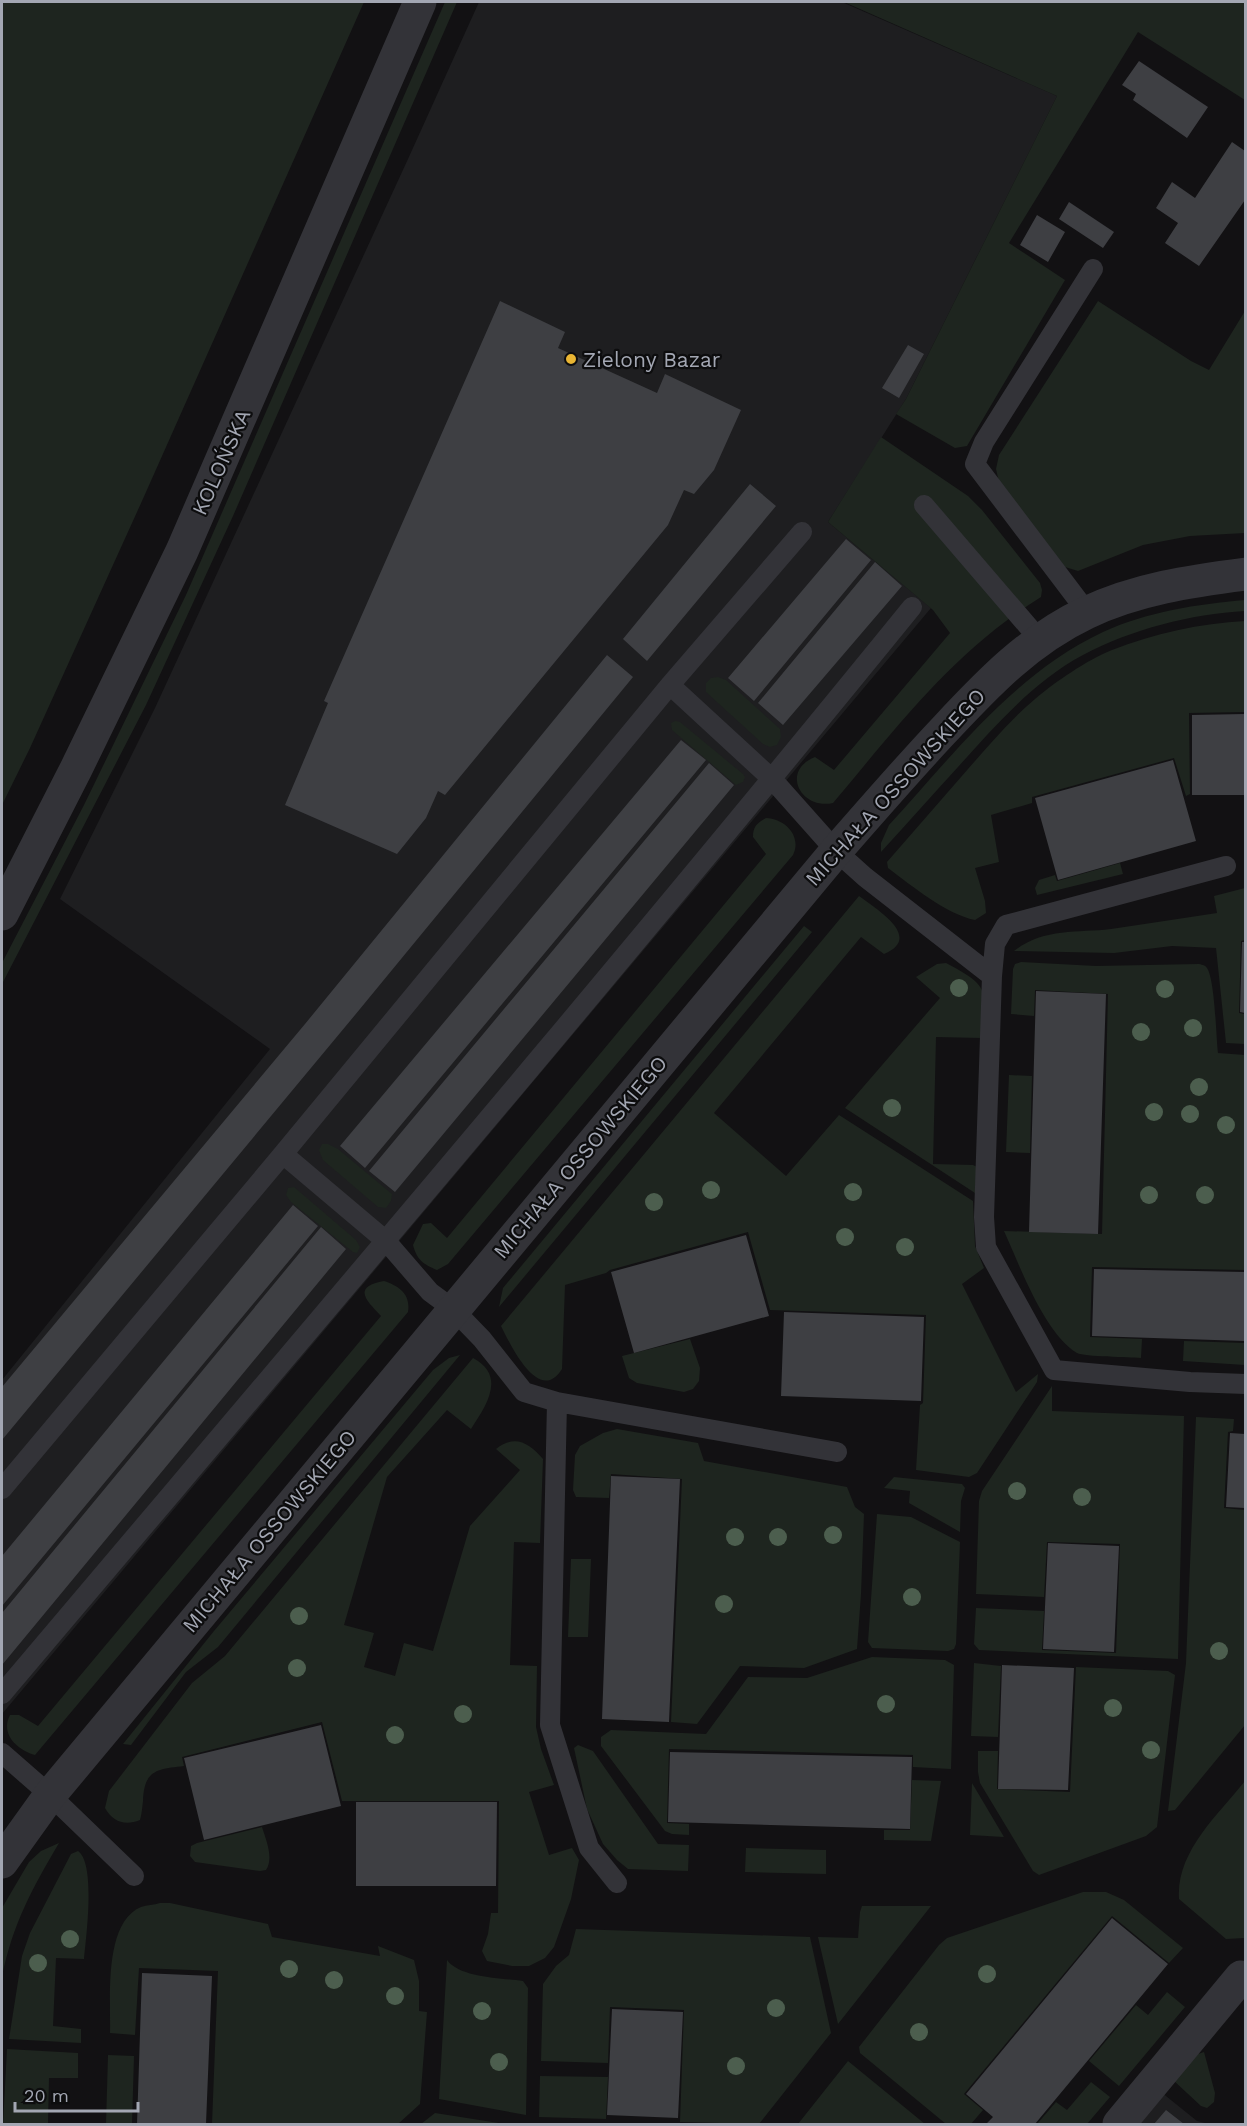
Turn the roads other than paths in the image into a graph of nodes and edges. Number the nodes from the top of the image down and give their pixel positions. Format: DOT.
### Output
graph roads {
  1 [pos="420,2"];
  2 [pos="1093,269"];
  3 [pos="924,505"];
  4 [pos="802,532"];
  5 [pos="1245,574"];
  6 [pos="912,607"];
  7 [pos="1087,612"];
  8 [pos="1039,639"];
  9 [pos="670,686"];
  10 [pos="772,779"];
  11 [pos="836,851"];
  12 [pos="1226,866"];
  13 [pos="2,914"];
  14 [pos="992,976"];
  15 [pos="283,1154"];
  16 [pos="386,1241"];
  17 [pos="453,1310"];
  18 [pos="1245,1384"];
  19 [pos="557,1402"];
  20 [pos="837,1452"];
  21 [pos="2,1490"];
  22 [pos="2,1694"];
  23 [pos="2,1754"];
  24 [pos="50,1795"];
  25 [pos="2,1862"];
  26 [pos="134,1876"];
  27 [pos="617,1883"];
  28 [pos="1241,1977"];
  29 [pos="1119,2124"];
  1 -- 13 [label="street, KOLOŃSKA"];
  2 -- 7 [label="lane"];
  3 -- 8 [label="lane"];
  4 -- 9 [label="lane"];
  5 -- 7 [label="street, MICHAŁA OSSOWSKIEGO"];
  6 -- 10 [label="lane"];
  7 -- 8 [label="street, MICHAŁA OSSOWSKIEGO"];
  8 -- 11 [label="street, MICHAŁA OSSOWSKIEGO"];
  9 -- 10 [label="lane"];
  9 -- 15 [label="lane"];
  10 -- 11 [label="lane"];
  10 -- 16 [label="lane"];
  11 -- 14 [label="lane"];
  11 -- 17 [label="street, MICHAŁA OSSOWSKIEGO"];
  12 -- 14 [label="lane"];
  14 -- 18 [label="lane"];
  15 -- 16 [label="lane"];
  15 -- 21 [label="lane"];
  16 -- 17 [label="lane"];
  16 -- 22 [label="lane"];
  17 -- 19 [label="lane"];
  17 -- 24 [label="street, MICHAŁA OSSOWSKIEGO"];
  19 -- 20 [label="lane"];
  19 -- 27 [label="lane"];
  23 -- 24 [label="lane"];
  24 -- 25 [label="street, MICHAŁA OSSOWSKIEGO"];
  24 -- 26 [label="lane"];
  28 -- 29 [label="street"];
}
